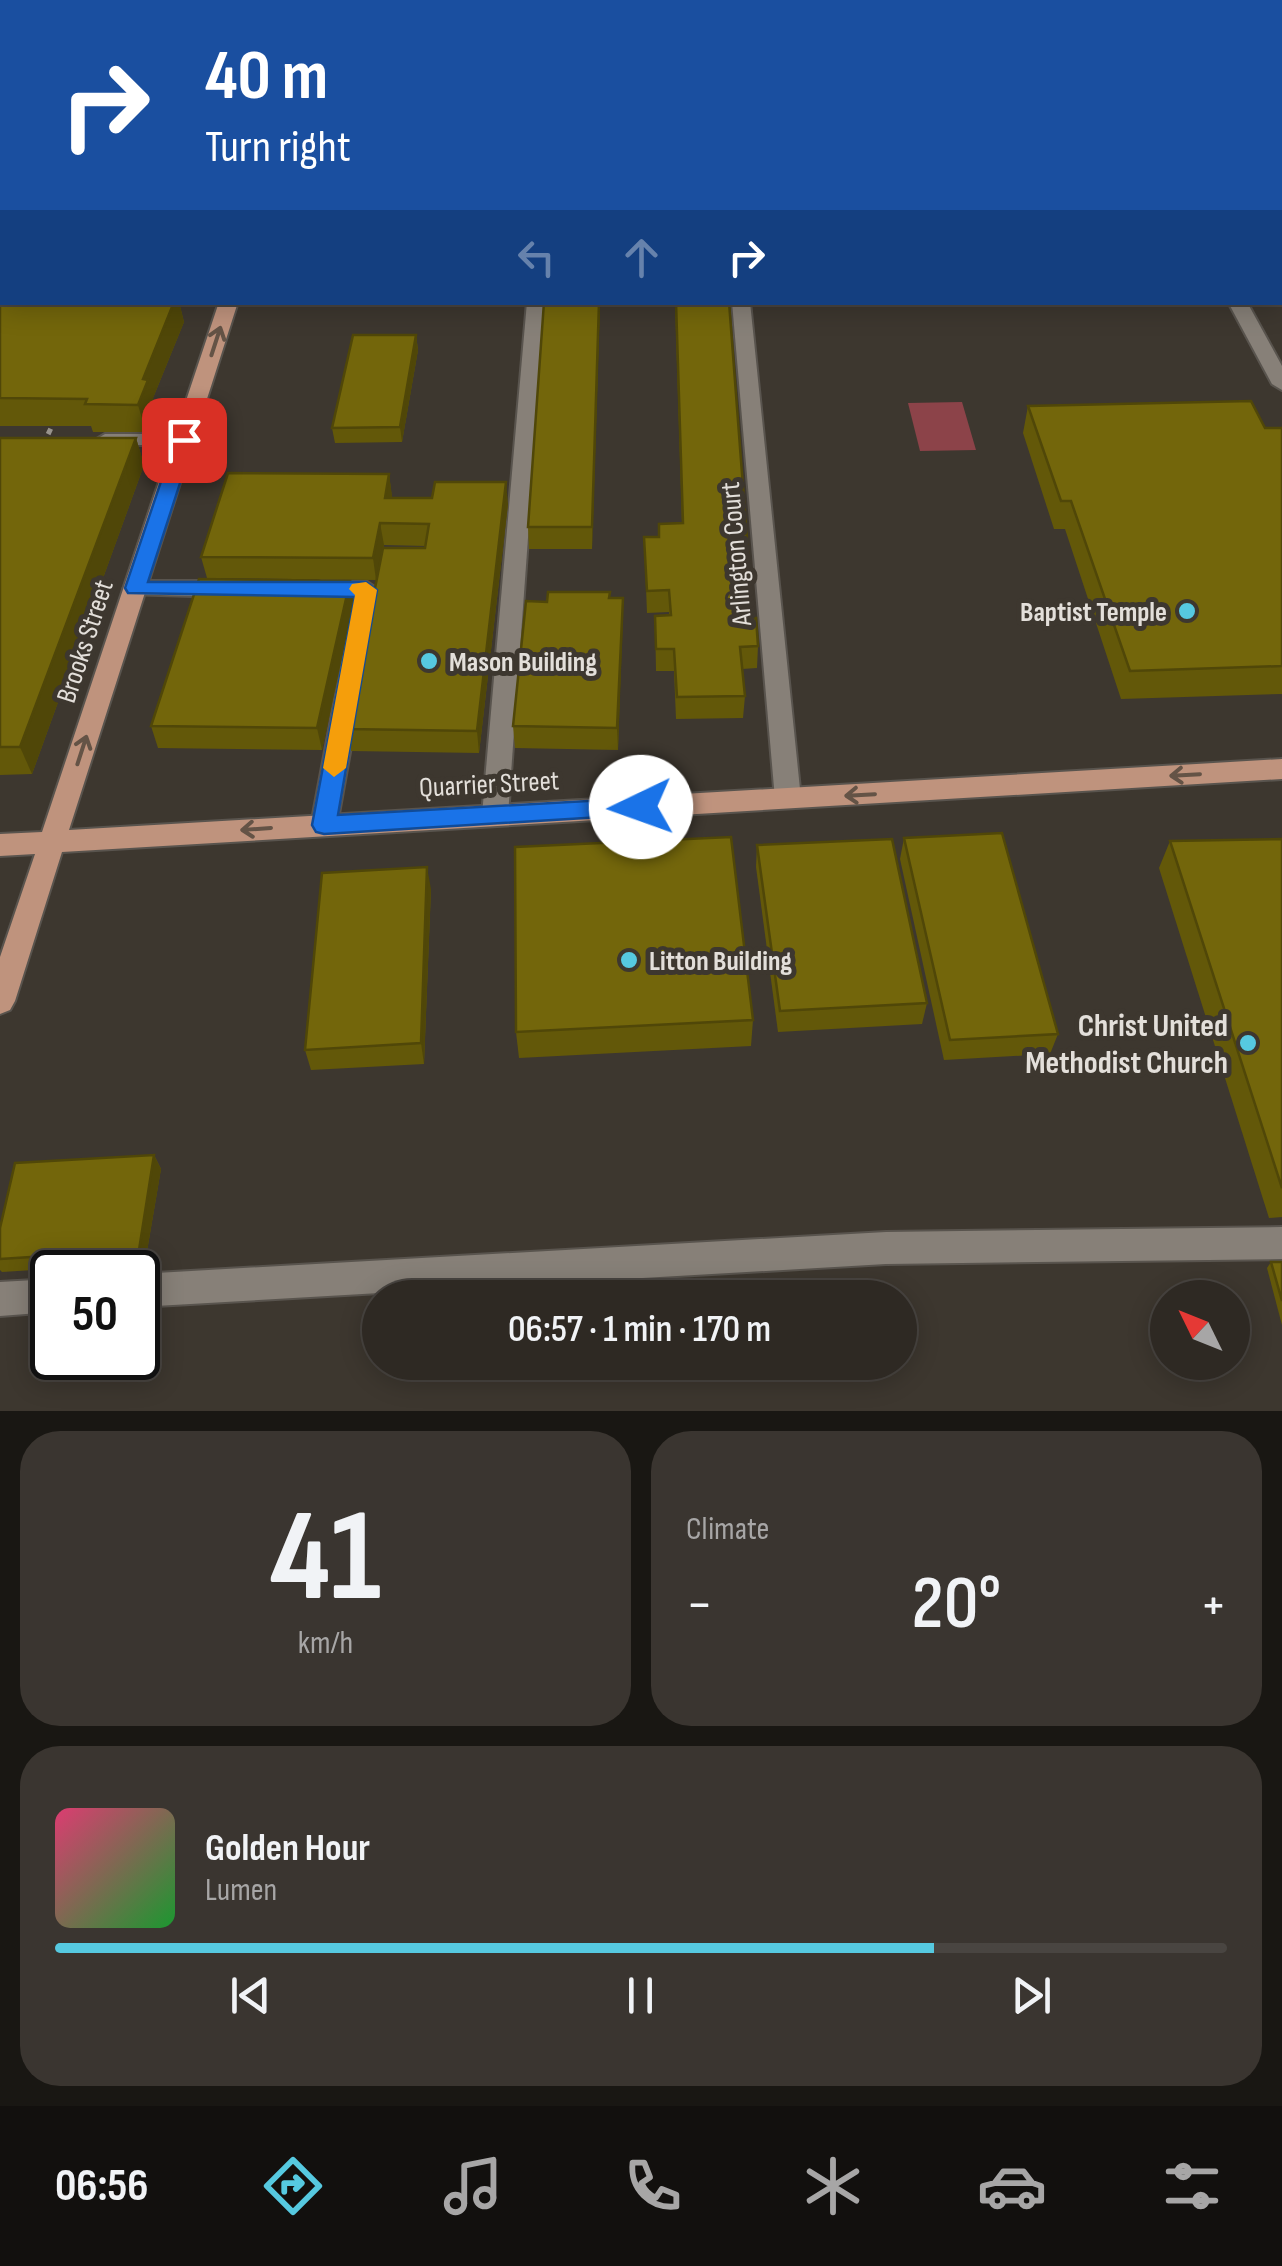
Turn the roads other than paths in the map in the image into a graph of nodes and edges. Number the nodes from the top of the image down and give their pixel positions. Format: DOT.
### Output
graph roads {
  1 [pos="228,305"];
  2 [pos="536,305"];
  3 [pos="741,305"];
  4 [pos="1238,305"];
  5 [pos="1273,352"];
  6 [pos="1282,384"];
  7 [pos="74,440"];
  8 [pos="184,440"];
  9 [pos="135,588"];
  10 [pos="256,589"];
  11 [pos="292,589"];
  12 [pos="1282,769"];
  13 [pos="788,799"];
  14 [pos="495,815"];
  15 [pos="324,825"];
  16 [pos="52,842"];
  17 [pos="0,845"];
  18 [pos="0,1001"];
  19 [pos="1282,1244"];
  20 [pos="160,1290"];
  21 [pos="30,1297"];
  22 [pos="0,1299"];
  8 -- 1 [label="main road, Brooks Street, one-way"];
  2 -- 14 [label="street"];
  3 -- 13 [label="street, Arlington Court"];
  4 -- 5 [label="street"];
  5 -- 6 [label="street"];
  7 -- 8 [label="street"];
  8 -- 9 [label="main road, Brooks Street"];
  9 -- 10 [label="street"];
  16 -- 9 [label="main road, Brooks Street, one-way"];
  11 -- 15 [label="street"];
  12 -- 13 [label="main road, Quarrier Street, one-way"];
  13 -- 14 [label="main road, Quarrier Street"];
  14 -- 15 [label="main road, Quarrier Street"];
  15 -- 16 [label="main road, Quarrier Street, one-way"];
  16 -- 17 [label="main road, Quarrier Street"];
  16 -- 18 [label="main road, Brooks Street"];
  19 -- 20 [label="street"];
  21 -- 22 [label="street"];
}
